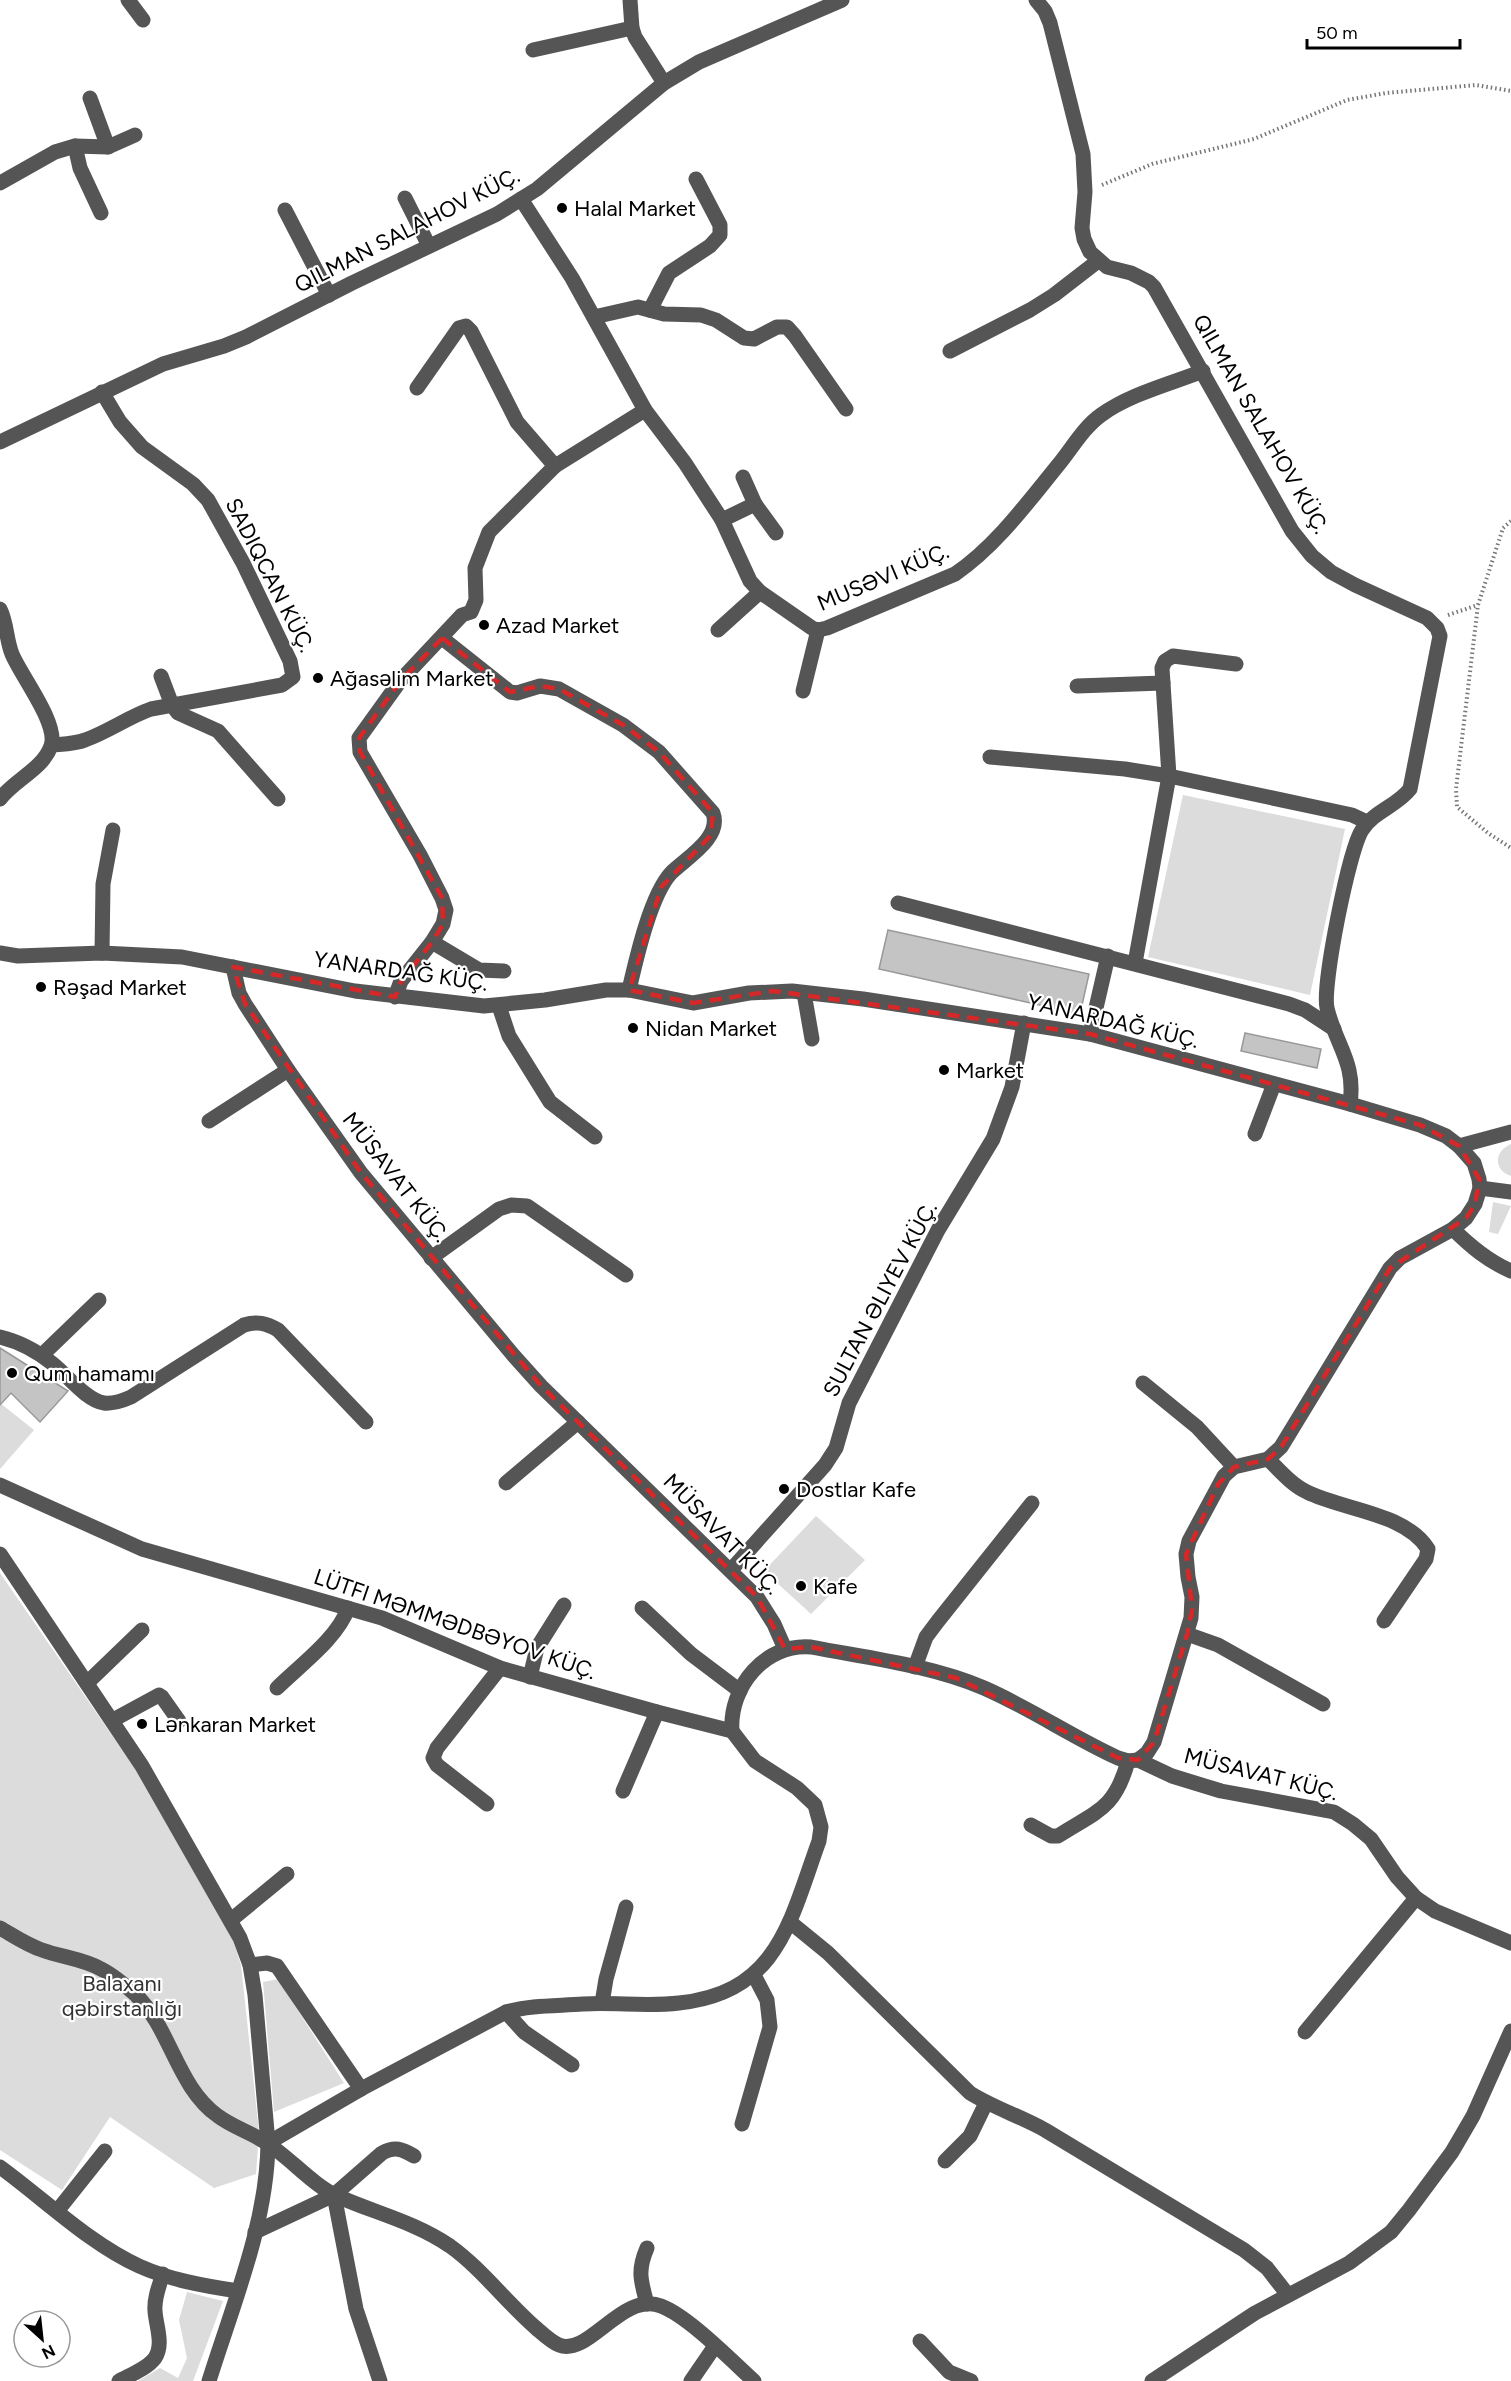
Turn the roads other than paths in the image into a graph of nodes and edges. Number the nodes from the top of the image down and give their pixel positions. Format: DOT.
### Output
graph roads {
  1 [pos="128,0"];
  2 [pos="630,0"];
  3 [pos="842,0"];
  4 [pos="1036,0"];
  5 [pos="143,20"];
  6 [pos="632,28"];
  7 [pos="533,50"];
  8 [pos="664,83"];
  9 [pos="90,98"];
  10 [pos="135,135"];
  11 [pos="75,146"];
  12 [pos="108,147"];
  13 [pos="696,179"];
  14 [pos="0,183"];
  15 [pos="405,198"];
  16 [pos="521,199"];
  17 [pos="285,210"];
  18 [pos="101,213"];
  19 [pos="429,246"];
  20 [pos="1098,261"];
  21 [pos="328,296"];
  22 [pos="650,310"];
  23 [pos="594,317"];
  24 [pos="950,351"];
  25 [pos="1203,371"];
  26 [pos="417,388"];
  27 [pos="102,392"];
  28 [pos="846,409"];
  29 [pos="645,410"];
  30 [pos="0,442"];
  31 [pos="555,466"];
  32 [pos="743,477"];
  33 [pos="755,504"];
  34 [pos="722,520"];
  35 [pos="776,533"];
  36 [pos="760,592"];
  37 [pos="0,609"];
  38 [pos="718,630"];
  39 [pos="818,630"];
  40 [pos="442,638"];
  41 [pos="1236,664"];
  42 [pos="160,676"];
  43 [pos="1163,683"];
  44 [pos="1077,686"];
  45 [pos="802,691"];
  46 [pos="172,705"];
  47 [pos="52,744"];
  48 [pos="990,757"];
  49 [pos="1169,776"];
  50 [pos="0,799"];
  51 [pos="278,799"];
  52 [pos="1367,822"];
  53 [pos="113,830"];
  54 [pos="898,903"];
  55 [pos="432,942"];
  56 [pos="0,953"];
  57 [pos="102,953"];
  58 [pos="1108,956"];
  59 [pos="1135,963"];
  60 [pos="233,967"];
  61 [pos="504,971"];
  62 [pos="629,990"];
  63 [pos="804,993"];
  64 [pos="395,997"];
  65 [pos="499,1006"];
  66 [pos="1024,1023"];
  67 [pos="1334,1029"];
  68 [pos="1090,1034"];
  69 [pos="813,1039"];
  70 [pos="288,1070"];
  71 [pos="1274,1083"];
  72 [pos="1350,1104"];
  73 [pos="209,1121"];
  74 [pos="1511,1132"];
  75 [pos="1255,1134"];
  76 [pos="595,1137"];
  77 [pos="1459,1146"];
  78 [pos="1480,1188"];
  79 [pos="1511,1192"];
  80 [pos="1453,1229"];
  81 [pos="431,1258"];
  82 [pos="1510,1269"];
  83 [pos="626,1275"];
  84 [pos="99,1300"];
  85 [pos="0,1337"];
  86 [pos="42,1355"];
  87 [pos="1143,1383"];
  88 [pos="366,1422"];
  89 [pos="578,1422"];
  90 [pos="1268,1459"];
  91 [pos="1234,1467"];
  92 [pos="506,1484"];
  93 [pos="0,1485"];
  94 [pos="1032,1503"];
  95 [pos="0,1554"];
  96 [pos="731,1570"];
  97 [pos="564,1605"];
  98 [pos="348,1608"];
  99 [pos="642,1608"];
  100 [pos="1384,1621"];
  101 [pos="142,1630"];
  102 [pos="1187,1634"];
  103 [pos="785,1649"];
  104 [pos="915,1667"];
  105 [pos="500,1668"];
  106 [pos="530,1677"];
  107 [pos="87,1683"];
  108 [pos="277,1688"];
  109 [pos="740,1691"];
  110 [pos="1323,1704"];
  111 [pos="657,1712"];
  112 [pos="113,1720"];
  113 [pos="179,1721"];
  114 [pos="732,1731"];
  115 [pos="1133,1760"];
  116 [pos="622,1791"];
  117 [pos="488,1803"];
  118 [pos="1031,1825"];
  119 [pos="287,1874"];
  120 [pos="1416,1898"];
  121 [pos="626,1906"];
  122 [pos="231,1920"];
  123 [pos="790,1922"];
  124 [pos="0,1928"];
  125 [pos="1511,1943"];
  126 [pos="250,1965"];
  127 [pos="754,1975"];
  128 [pos="602,2003"];
  129 [pos="506,2012"];
  130 [pos="1511,2031"];
  131 [pos="1305,2032"];
  132 [pos="572,2065"];
  133 [pos="361,2089"];
  134 [pos="986,2103"];
  135 [pos="742,2124"];
  136 [pos="268,2143"];
  137 [pos="105,2151"];
  138 [pos="414,2156"];
  139 [pos="945,2161"];
  140 [pos="0,2167"];
  141 [pos="334,2195"];
  142 [pos="58,2210"];
  143 [pos="255,2232"];
  144 [pos="647,2248"];
  145 [pos="163,2274"];
  146 [pos="238,2291"];
  147 [pos="1288,2295"];
  148 [pos="647,2304"];
  149 [pos="920,2341"];
  150 [pos="715,2346"];
  151 [pos="119,2381"];
  152 [pos="209,2381"];
  153 [pos="380,2381"];
  154 [pos="691,2381"];
  155 [pos="754,2381"];
  156 [pos="971,2381"];
  157 [pos="1152,2381"];
  1 -- 5 [label="street"];
  2 -- 6 [label="street"];
  3 -- 8 [label="street"];
  4 -- 20 [label="street"];
  6 -- 7 [label="street"];
  6 -- 8 [label="street"];
  8 -- 16 [label="street"];
  9 -- 12 [label="street"];
  10 -- 12 [label="street"];
  11 -- 12 [label="street"];
  11 -- 14 [label="street"];
  11 -- 18 [label="street"];
  13 -- 22 [label="street"];
  15 -- 19 [label="street"];
  16 -- 19 [label="street"];
  16 -- 23 [label="street, MUSƏVI KÜÇ."];
  17 -- 21 [label="street"];
  19 -- 21 [label="street"];
  20 -- 24 [label="street"];
  20 -- 25 [label="street"];
  21 -- 27 [label="street"];
  22 -- 23 [label="street"];
  22 -- 28 [label="street"];
  23 -- 29 [label="street, MUSƏVI KÜÇ."];
  25 -- 39 [label="street, MUSƏVI KÜÇ."];
  25 -- 52 [label="street"];
  26 -- 31 [label="street"];
  27 -- 30 [label="street"];
  27 -- 46 [label="street"];
  29 -- 31 [label="street"];
  29 -- 34 [label="street, MUSƏVI KÜÇ."];
  31 -- 40 [label="street"];
  32 -- 33 [label="street"];
  33 -- 34 [label="street"];
  33 -- 35 [label="street"];
  34 -- 36 [label="street, MUSƏVI KÜÇ."];
  36 -- 38 [label="street"];
  36 -- 39 [label="street, MUSƏVI KÜÇ."];
  37 -- 47 [label="street"];
  39 -- 45 [label="street"];
  40 -- 55 [label="street"];
  40 -- 62 [label="street"];
  41 -- 43 [label="street"];
  42 -- 46 [label="street"];
  43 -- 44 [label="street"];
  43 -- 49 [label="street"];
  46 -- 47 [label="street"];
  46 -- 51 [label="street"];
  47 -- 50 [label="street"];
  48 -- 49 [label="street"];
  49 -- 52 [label="street"];
  49 -- 59 [label="street"];
  52 -- 67 [label="street"];
  53 -- 57 [label="street"];
  54 -- 58 [label="street"];
  55 -- 61 [label="street"];
  55 -- 64 [label="street"];
  56 -- 57 [label="street, YANARDAĞ KÜÇ."];
  57 -- 60 [label="street, YANARDAĞ KÜÇ."];
  58 -- 59 [label="street"];
  58 -- 68 [label="street"];
  59 -- 67 [label="street"];
  60 -- 64 [label="street, YANARDAĞ KÜÇ."];
  60 -- 70 [label="street, MÜSAVAT KÜÇ."];
  62 -- 63 [label="street, YANARDAĞ KÜÇ."];
  62 -- 65 [label="street, YANARDAĞ KÜÇ."];
  63 -- 66 [label="street, YANARDAĞ KÜÇ."];
  63 -- 69 [label="street"];
  64 -- 65 [label="street, YANARDAĞ KÜÇ."];
  65 -- 76 [label="street"];
  66 -- 68 [label="street, YANARDAĞ KÜÇ."];
  66 -- 96 [label="street, SULTAN ƏLIYEV KÜÇ."];
  67 -- 72 [label="street"];
  68 -- 71 [label="street, YANARDAĞ KÜÇ."];
  70 -- 73 [label="street"];
  70 -- 81 [label="street, MÜSAVAT KÜÇ."];
  71 -- 72 [label="street, YANARDAĞ KÜÇ."];
  71 -- 75 [label="street"];
  72 -- 77 [label="street, YANARDAĞ KÜÇ."];
  74 -- 77 [label="street"];
  77 -- 78 [label="street, YANARDAĞ KÜÇ."];
  78 -- 79 [label="street"];
  78 -- 80 [label="street"];
  80 -- 82 [label="street"];
  80 -- 90 [label="street"];
  81 -- 83 [label="street"];
  81 -- 89 [label="street, MÜSAVAT KÜÇ."];
  84 -- 86 [label="street"];
  85 -- 86 [label="street"];
  86 -- 88 [label="street"];
  87 -- 91 [label="street"];
  89 -- 92 [label="street"];
  89 -- 96 [label="street, MÜSAVAT KÜÇ."];
  90 -- 91 [label="street"];
  90 -- 100 [label="street"];
  91 -- 102 [label="street"];
  93 -- 98 [label="street, LÜTFI MƏMMƏDBƏYOV KÜÇ."];
  94 -- 104 [label="street"];
  95 -- 107 [label="street"];
  96 -- 103 [label="street, MÜSAVAT KÜÇ."];
  97 -- 106 [label="street"];
  98 -- 105 [label="street, LÜTFI MƏMMƏDBƏYOV KÜÇ."];
  98 -- 108 [label="street"];
  99 -- 109 [label="street"];
  101 -- 107 [label="street"];
  102 -- 110 [label="street"];
  102 -- 115 [label="street"];
  103 -- 104 [label="street, MÜSAVAT KÜÇ."];
  103 -- 109 [label="street"];
  104 -- 115 [label="street, MÜSAVAT KÜÇ."];
  105 -- 106 [label="street, LÜTFI MƏMMƏDBƏYOV KÜÇ."];
  105 -- 117 [label="street"];
  106 -- 111 [label="street, LÜTFI MƏMMƏDBƏYOV KÜÇ."];
  107 -- 112 [label="street"];
  109 -- 114 [label="street"];
  111 -- 114 [label="street, LÜTFI MƏMMƏDBƏYOV KÜÇ."];
  111 -- 116 [label="street"];
  112 -- 113 [label="street"];
  112 -- 122 [label="street"];
  114 -- 123 [label="street"];
  115 -- 118 [label="street"];
  115 -- 120 [label="street, MÜSAVAT KÜÇ."];
  119 -- 122 [label="street"];
  120 -- 125 [label="street, MÜSAVAT KÜÇ."];
  120 -- 131 [label="street"];
  121 -- 128 [label="street"];
  122 -- 126 [label="street"];
  123 -- 127 [label="street"];
  123 -- 134 [label="street"];
  124 -- 136 [label="street"];
  126 -- 133 [label="street"];
  126 -- 136 [label="street"];
  127 -- 128 [label="street"];
  127 -- 135 [label="street"];
  128 -- 129 [label="street"];
  129 -- 132 [label="street"];
  129 -- 133 [label="street"];
  130 -- 147 [label="street"];
  133 -- 136 [label="street"];
  134 -- 139 [label="street"];
  134 -- 147 [label="street"];
  136 -- 141 [label="street"];
  136 -- 143 [label="street"];
  137 -- 142 [label="street"];
  138 -- 141 [label="street"];
  140 -- 142 [label="street"];
  141 -- 143 [label="street"];
  141 -- 148 [label="street"];
  141 -- 153 [label="street"];
  142 -- 145 [label="street"];
  143 -- 146 [label="street"];
  144 -- 148 [label="street"];
  145 -- 146 [label="street"];
  145 -- 151 [label="street"];
  146 -- 152 [label="street"];
  147 -- 157 [label="street"];
  148 -- 150 [label="street"];
  149 -- 156 [label="street"];
  150 -- 154 [label="street"];
  150 -- 155 [label="street"];
}
